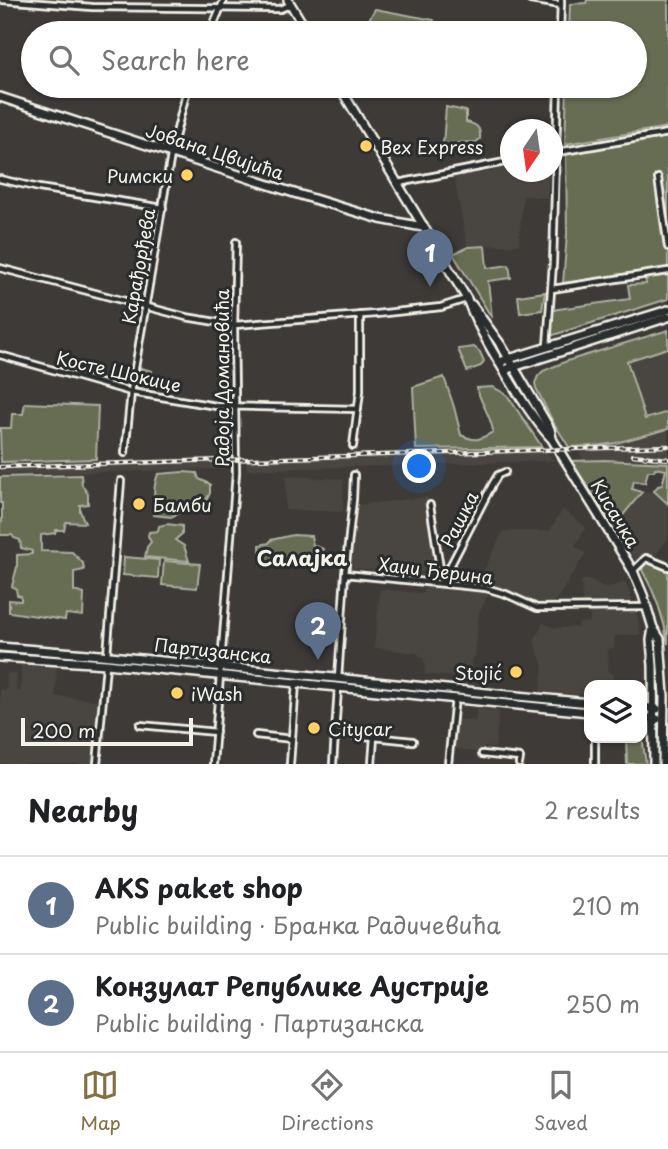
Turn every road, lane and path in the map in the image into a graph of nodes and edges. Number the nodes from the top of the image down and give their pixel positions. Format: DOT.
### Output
graph roads {
  1 [pos="2,0"];
  2 [pos="224,0"];
  3 [pos="530,0"];
  4 [pos="289,2"];
  5 [pos="561,3"];
  6 [pos="220,8"];
  7 [pos="215,21"];
  8 [pos="301,21"];
  9 [pos="560,21"];
  10 [pos="0,97"];
  11 [pos="185,98"];
  12 [pos="346,98"];
  13 [pos="557,98"];
  14 [pos="556,119"];
  15 [pos="668,133"];
  16 [pos="563,150"];
  17 [pos="172,154"];
  18 [pos="500,163"];
  19 [pos="658,178"];
  20 [pos="0,179"];
  21 [pos="554,182"];
  22 [pos="397,183"];
  23 [pos="163,208"];
  24 [pos="423,228"];
  25 [pos="236,242"];
  26 [pos="668,247"];
  27 [pos="0,268"];
  28 [pos="668,271"];
  29 [pos="552,289"];
  30 [pos="467,299"];
  31 [pos="146,306"];
  32 [pos="668,310"];
  33 [pos="360,316"];
  34 [pos="668,317"];
  35 [pos="234,325"];
  36 [pos="547,347"];
  37 [pos="0,355"];
  38 [pos="509,359"];
  39 [pos="499,362"];
  40 [pos="514,367"];
  41 [pos="504,370"];
  42 [pos="131,392"];
  43 [pos="236,407"];
  44 [pos="358,409"];
  45 [pos="552,439"];
  46 [pos="353,446"];
  47 [pos="125,453"];
  48 [pos="505,472"];
  49 [pos="354,475"];
  50 [pos="121,481"];
  51 [pos="430,505"];
  52 [pos="668,567"];
  53 [pos="633,571"];
  54 [pos="345,574"];
  55 [pos="442,582"];
  56 [pos="647,607"];
  57 [pos="653,628"];
  58 [pos="0,647"];
  59 [pos="0,657"];
  60 [pos="107,660"];
  61 [pos="221,671"];
  62 [pos="296,683"];
  63 [pos="338,683"];
  64 [pos="455,698"];
  65 [pos="584,704"];
  66 [pos="647,707"];
  67 [pos="653,708"];
  68 [pos="666,710"];
  69 [pos="584,711"];
  70 [pos="647,718"];
  71 [pos="653,719"];
  72 [pos="666,721"];
  73 [pos="140,725"];
  74 [pos="216,732"];
  75 [pos="335,733"];
  76 [pos="256,735"];
  77 [pos="374,737"];
  78 [pos="292,739"];
  79 [pos="413,741"];
  80 [pos="596,743"];
  81 [pos="482,754"];
  82 [pos="97,764"];
  83 [pos="213,764"];
  84 [pos="290,764"];
  85 [pos="333,764"];
  86 [pos="372,764"];
  87 [pos="448,764"];
  88 [pos="519,764"];
  89 [pos="595,764"];
  90 [pos="654,764"];
  91 [pos="663,764"];
  1 -- 6 [label="street"];
  2 -- 6 [label="street"];
  3 -- 5 [label="street"];
  4 -- 6 [label="street"];
  4 -- 8 [label="main road"];
  5 -- 9 [label="street"];
  6 -- 7 [label="street"];
  10 -- 17 [label="main road, Јована Цвијића"];
  11 -- 17 [label="street, Карађорђева"];
  12 -- 22 [label="main road, Кисачка"];
  13 -- 14 [label="street"];
  15 -- 16 [label="street"];
  17 -- 23 [label="street, Карађорђева"];
  17 -- 24 [label="main road, Јована Цвијића"];
  18 -- 22 [label="street"];
  19 -- 26 [label="street"];
  20 -- 23 [label="street"];
  21 -- 29 [label="street"];
  22 -- 24 [label="main road, Кисачка"];
  23 -- 31 [label="street, Карађорђева"];
  24 -- 30 [label="main road, Кисачка"];
  25 -- 35 [label="street, Радоја Домановића"];
  27 -- 31 [label="street"];
  28 -- 29 [label="street"];
  29 -- 36 [label="street"];
  30 -- 33 [label="street"];
  30 -- 38 [label="main road, Кисачка"];
  30 -- 39 [label="main road, Кисачка"];
  31 -- 35 [label="street"];
  31 -- 42 [label="street, Карађорђева"];
  32 -- 36 [label="main road"];
  33 -- 35 [label="street"];
  33 -- 44 [label="street"];
  34 -- 40 [label="main road"];
  35 -- 43 [label="street, Радоја Домановића"];
  36 -- 38 [label="main road"];
  37 -- 42 [label="street, Косте Шокице"];
  38 -- 39 [label="main road"];
  38 -- 40 [label="main road, Кисачка"];
  39 -- 41 [label="main road, Кисачка"];
  40 -- 41 [label="main road"];
  40 -- 45 [label="main road, Кисачка"];
  41 -- 45 [label="main road, Кисачка"];
  42 -- 43 [label="street, Косте Шокице"];
  42 -- 47 [label="street, Карађорђева"];
  43 -- 44 [label="street, Косте Шокице"];
  43 -- 61 [label="street, Радоја Домановића"];
  44 -- 46 [label="street"];
  45 -- 53 [label="main road, Кисачка"];
  48 -- 55 [label="street, Рашка"];
  49 -- 54 [label="street"];
  50 -- 60 [label="street"];
  51 -- 55 [label="street"];
  52 -- 53 [label="street"];
  53 -- 56 [label="main road, Кисачка"];
  54 -- 55 [label="street, Хаџи Ђерина"];
  54 -- 63 [label="street"];
  55 -- 56 [label="street, Хаџи Ђерина"];
  56 -- 57 [label="main road, Кисачка"];
  57 -- 67 [label="main road"];
  57 -- 68 [label="main road, Кисачка"];
  58 -- 60 [label="main road, Партизанска"];
  59 -- 60 [label="main road, Партизанска"];
  60 -- 61 [label="main road, Партизанска"];
  60 -- 82 [label="street"];
  61 -- 62 [label="main road, Партизанска"];
  61 -- 63 [label="main road, Партизанска"];
  61 -- 74 [label="street, Радоја Домановића"];
  62 -- 63 [label="main road, Партизанска"];
  62 -- 78 [label="street"];
  63 -- 64 [label="main road, Партизанска"];
  63 -- 65 [label="main road, Партизанска"];
  63 -- 75 [label="street"];
  64 -- 69 [label="main road, Партизанска"];
  64 -- 87 [label="street"];
  66 -- 67 [label="main road"];
  67 -- 68 [label="main road"];
  67 -- 71 [label="main road"];
  68 -- 72 [label="main road, Кисачка"];
  70 -- 71 [label="main road"];
  71 -- 72 [label="main road"];
  71 -- 90 [label="main road"];
  72 -- 91 [label="main road, Кисачка"];
  73 -- 74 [label="street"];
  74 -- 83 [label="street, Радоја Домановића"];
  75 -- 77 [label="street"];
  75 -- 85 [label="street"];
  76 -- 78 [label="street"];
  77 -- 79 [label="street"];
  77 -- 86 [label="street"];
  78 -- 84 [label="street"];
  80 -- 89 [label="street"];
  81 -- 88 [label="street"];
}
